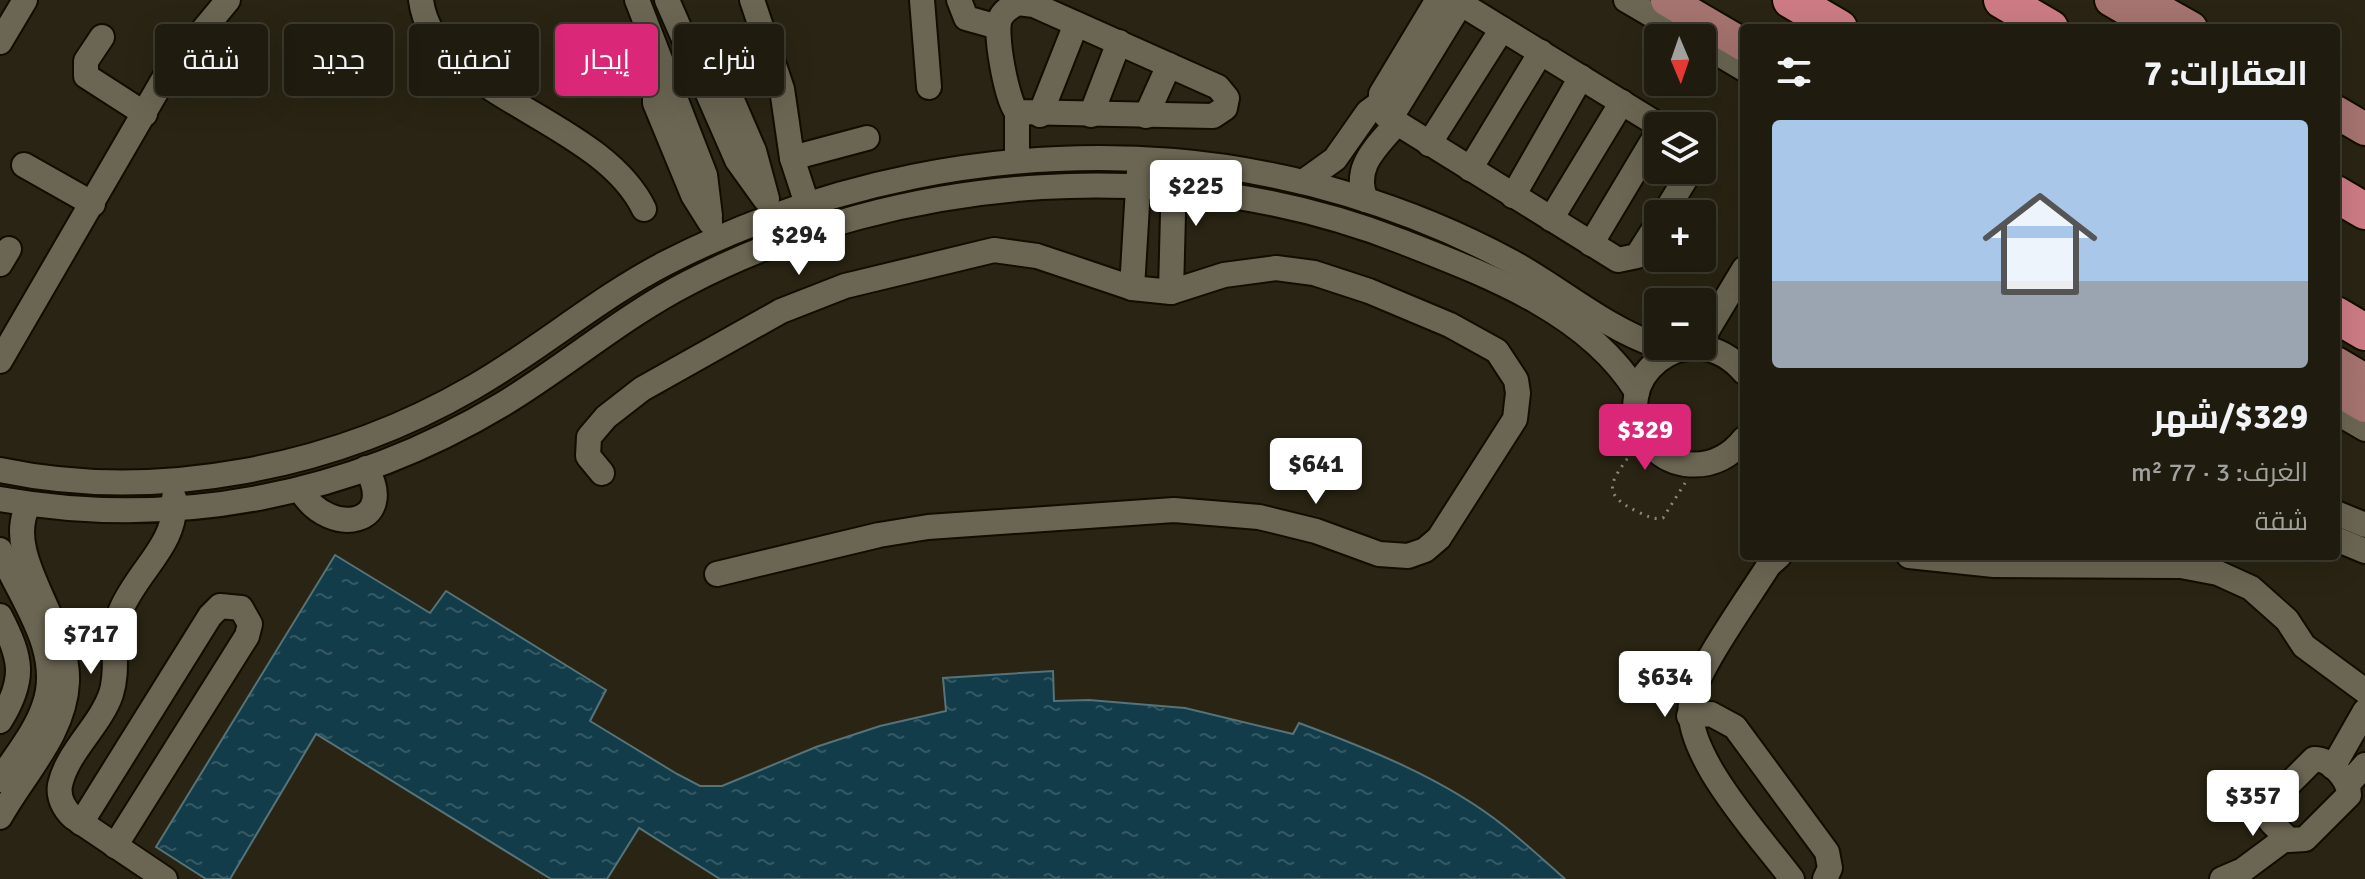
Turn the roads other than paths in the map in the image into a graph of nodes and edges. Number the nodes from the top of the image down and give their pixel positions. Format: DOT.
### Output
graph roads {
  1 [pos="25,0"];
  2 [pos="228,0"];
  3 [pos="421,0"];
  4 [pos="637,0"];
  5 [pos="667,0"];
  6 [pos="752,0"];
  7 [pos="922,0"];
  8 [pos="959,0"];
  9 [pos="1626,0"];
  10 [pos="1667,0"];
  11 [pos="1710,0"];
  12 [pos="1791,0"];
  13 [pos="2002,0"];
  14 [pos="2111,0"];
  15 [pos="2142,0"];
  16 [pos="1453,1"];
  17 [pos="678,24"];
  18 [pos="1076,24"];
  19 [pos="1667,24"];
  20 [pos="1751,24"];
  21 [pos="1832,24"];
  22 [pos="2043,24"];
  23 [pos="2152,24"];
  24 [pos="2184,24"];
  25 [pos="998,27"];
  26 [pos="1502,29"];
  27 [pos="102,37"];
  28 [pos="0,42"];
  29 [pos="1119,42"];
  30 [pos="1740,43"];
  31 [pos="1541,52"];
  32 [pos="1716,52"];
  33 [pos="1169,65"];
  34 [pos="1740,67"];
  35 [pos="674,72"];
  36 [pos="665,75"];
  37 [pos="1581,77"];
  38 [pos="929,87"];
  39 [pos="709,96"];
  40 [pos="1622,102"];
  41 [pos="145,114"];
  42 [pos="1028,114"];
  43 [pos="2340,114"];
  44 [pos="1091,115"];
  45 [pos="1389,115"];
  46 [pos="1146,116"];
  47 [pos="1644,118"];
  48 [pos="2365,129"];
  49 [pos="2340,132"];
  50 [pos="1355,133"];
  51 [pos="867,138"];
  52 [pos="1429,144"];
  53 [pos="2365,147"];
  54 [pos="1375,149"];
  55 [pos="1644,154"];
  56 [pos="792,158"];
  57 [pos="1140,159"];
  58 [pos="1017,161"];
  59 [pos="1175,161"];
  60 [pos="24,165"];
  61 [pos="1470,169"];
  62 [pos="902,178"];
  63 [pos="1303,182"];
  64 [pos="1138,188"];
  65 [pos="1173,190"];
  66 [pos="1513,196"];
  67 [pos="2340,196"];
  68 [pos="1366,200"];
  69 [pos="93,204"];
  70 [pos="909,204"];
  71 [pos="789,206"];
  72 [pos="644,209"];
  73 [pos="2365,211"];
  74 [pos="1551,219"];
  75 [pos="710,232"];
  76 [pos="807,233"];
  77 [pos="1591,244"];
  78 [pos="1133,245"];
  79 [pos="1644,246"];
  80 [pos="1172,247"];
  81 [pos="1740,277"];
  82 [pos="636,281"];
  83 [pos="1132,288"];
  84 [pos="1171,292"];
  85 [pos="650,305"];
  86 [pos="1716,316"];
  87 [pos="2340,317"];
  88 [pos="10,321"];
  89 [pos="2365,332"];
  90 [pos="1644,336"];
  91 [pos="1716,353"];
  92 [pos="1659,360"];
  93 [pos="0,361"];
  94 [pos="2340,365"];
  95 [pos="1740,368"];
  96 [pos="2365,380"];
  97 [pos="2340,391"];
  98 [pos="1637,392"];
  99 [pos="2365,406"];
  100 [pos="2340,414"];
  101 [pos="2365,429"];
  102 [pos="1734,457"];
  103 [pos="366,468"];
  104 [pos="0,470"];
  105 [pos="602,473"];
  106 [pos="173,479"];
  107 [pos="301,491"];
  108 [pos="0,499"];
  109 [pos="29,504"];
  110 [pos="175,510"];
  111 [pos="2340,515"];
  112 [pos="2365,525"];
  113 [pos="2340,541"];
  114 [pos="0,550"];
  115 [pos="2365,551"];
  116 [pos="1775,560"];
  117 [pos="1948,560"];
  118 [pos="717,574"];
  119 [pos="0,616"];
  120 [pos="56,653"];
  121 [pos="2365,691"];
  122 [pos="53,709"];
  123 [pos="2365,711"];
  124 [pos="1689,716"];
  125 [pos="0,721"];
  126 [pos="2365,765"];
  127 [pos="2340,775"];
  128 [pos="0,780"];
  129 [pos="0,817"];
  130 [pos="81,823"];
  131 [pos="2286,838"];
  132 [pos="115,846"];
  133 [pos="165,879"];
  134 [pos="1792,879"];
  135 [pos="1825,879"];
  136 [pos="2222,879"];
  1 -- 28 [label="street"];
  2 -- 41 [label="street"];
  3 -- 72 [label="street"];
  4 -- 36 [label="street"];
  5 -- 17 [label="street"];
  6 -- 56 [label="street"];
  7 -- 38 [label="street"];
  8 -- 25 [label="street"];
  9 -- 19 [label="street"];
  10 -- 30 [label="main road"];
  11 -- 20 [label="main road"];
  12 -- 21 [label="highway"];
  13 -- 22 [label="highway"];
  14 -- 23 [label="main road"];
  15 -- 24 [label="main road"];
  16 -- 26 [label="street"];
  16 -- 45 [label="street"];
  18 -- 25 [label="street"];
  18 -- 29 [label="street"];
  18 -- 42 [label="street"];
  25 -- 42 [label="street"];
  26 -- 31 [label="street"];
  26 -- 52 [label="street"];
  27 -- 41 [label="street"];
  29 -- 33 [label="street"];
  29 -- 44 [label="street"];
  31 -- 37 [label="street"];
  31 -- 61 [label="street"];
  32 -- 34 [label="street"];
  33 -- 46 [label="street"];
  33 -- 46 [label="street"];
  35 -- 36 [label="street"];
  36 -- 75 [label="street"];
  37 -- 40 [label="street"];
  37 -- 66 [label="street"];
  39 -- 71 [label="street"];
  40 -- 47 [label="street"];
  40 -- 74 [label="street"];
  41 -- 69 [label="street"];
  42 -- 44 [label="street"];
  42 -- 58 [label="street"];
  43 -- 48 [label="main road"];
  44 -- 46 [label="street"];
  45 -- 50 [label="street"];
  45 -- 52 [label="street"];
  45 -- 54 [label="street"];
  49 -- 53 [label="main road"];
  50 -- 54 [label="street"];
  50 -- 63 [label="street"];
  51 -- 56 [label="street"];
  52 -- 61 [label="street"];
  54 -- 68 [label="street"];
  55 -- 77 [label="street"];
  56 -- 71 [label="street"];
  57 -- 58 [label="street"];
  57 -- 59 [label="street"];
  57 -- 64 [label="street"];
  58 -- 62 [label="street"];
  59 -- 63 [label="street"];
  59 -- 65 [label="street"];
  60 -- 69 [label="street"];
  61 -- 66 [label="street"];
  62 -- 70 [label="street"];
  62 -- 71 [label="street"];
  63 -- 68 [label="street"];
  64 -- 65 [label="street"];
  64 -- 70 [label="street"];
  64 -- 78 [label="street"];
  65 -- 80 [label="street"];
  65 -- 98 [label="street"];
  66 -- 74 [label="street"];
  67 -- 73 [label="highway"];
  68 -- 90 [label="street"];
  69 -- 88 [label="street"];
  70 -- 76 [label="street"];
  71 -- 75 [label="street"];
  71 -- 76 [label="street"];
  74 -- 77 [label="street"];
  75 -- 82 [label="street"];
  76 -- 85 [label="street"];
  77 -- 79 [label="street"];
  78 -- 80 [label="street"];
  78 -- 83 [label="street"];
  80 -- 84 [label="street"];
  81 -- 86 [label="street"];
  82 -- 85 [label="street"];
  82 -- 106 [label="street"];
  83 -- 84 [label="street"];
  83 -- 105 [label="street"];
  84 -- 118 [label="street"];
  85 -- 103 [label="street"];
  87 -- 89 [label="highway"];
  88 -- 93 [label="street"];
  91 -- 95 [label="street"];
  92 -- 98 [label="street"];
  94 -- 96 [label="main road"];
  97 -- 99 [label="main road"];
  98 -- 102 [label="street"];
  100 -- 101 [label="street"];
  103 -- 107 [label="street"];
  103 -- 107 [label="street"];
  104 -- 106 [label="street"];
  106 -- 110 [label="street"];
  107 -- 110 [label="street"];
  108 -- 109 [label="street"];
  109 -- 110 [label="street"];
  109 -- 120 [label="street"];
  110 -- 130 [label="street"];
  111 -- 112 [label="street"];
  113 -- 115 [label="street"];
  114 -- 120 [label="street"];
  116 -- 124 [label="street"];
  117 -- 121 [label="street"];
  119 -- 125 [label="street"];
  120 -- 122 [label="street"];
  122 -- 128 [label="street"];
  122 -- 129 [label="street"];
  123 -- 127 [label="street"];
  124 -- 134 [label="street"];
  124 -- 135 [label="street"];
  126 -- 127 [label="street"];
  127 -- 131 [label="street"];
  127 -- 131 [label="street"];
  130 -- 132 [label="street"];
  130 -- 132 [label="street"];
  131 -- 136 [label="street"];
  132 -- 133 [label="street"];
}
